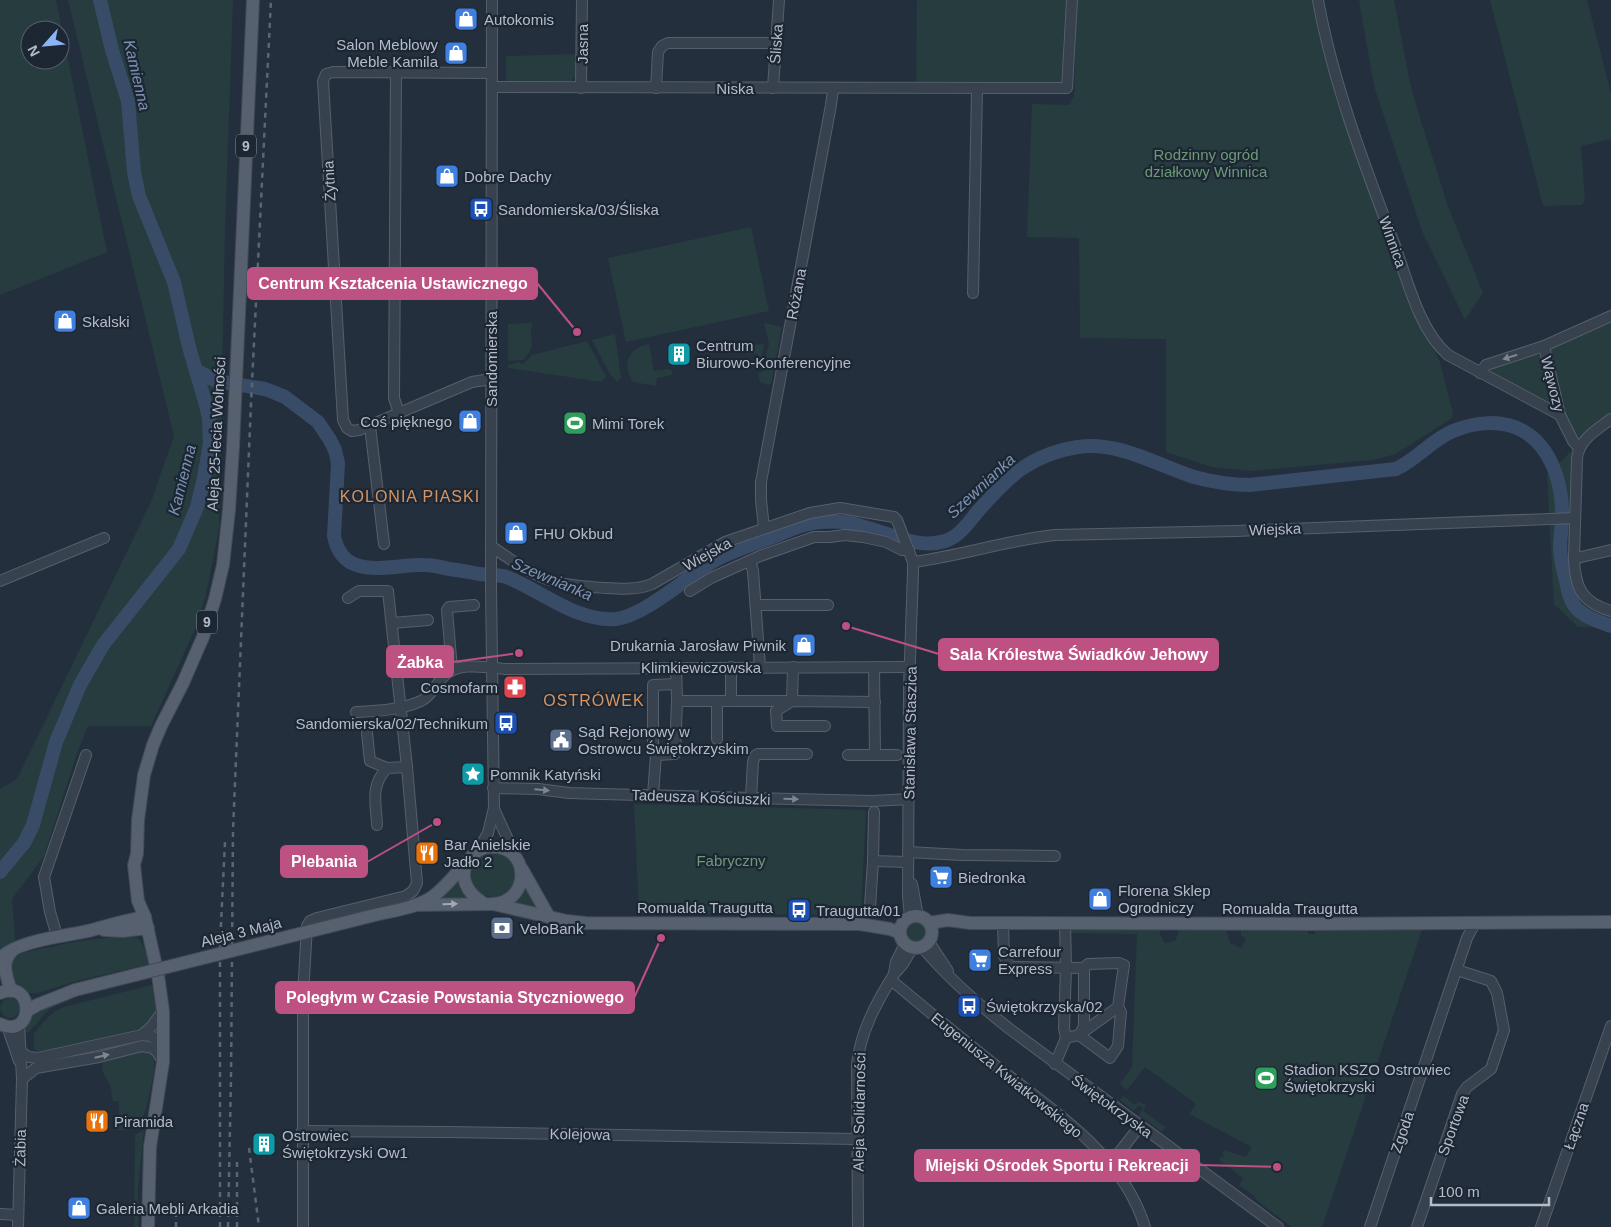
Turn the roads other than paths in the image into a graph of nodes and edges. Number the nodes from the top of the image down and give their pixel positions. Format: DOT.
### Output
graph roads {
  1 [pos="253,0"];
  2 [pos="492,0"];
  3 [pos="582,0"];
  4 [pos="779,0"];
  5 [pos="1072,0"];
  6 [pos="1318,0"];
  7 [pos="776,43"];
  8 [pos="396,72"];
  9 [pos="492,73"];
  10 [pos="492,88"];
  11 [pos="581,88"];
  12 [pos="656,88"];
  13 [pos="773,88"];
  14 [pos="977,89"];
  15 [pos="833,90"];
  16 [pos="973,292"];
  17 [pos="1611,316"];
  18 [pos="1544,346"];
  19 [pos="1480,372"];
  20 [pos="491,379"];
  21 [pos="399,413"];
  22 [pos="1560,415"];
  23 [pos="1611,418"];
  24 [pos="370,426"];
  25 [pos="1579,448"];
  26 [pos="1575,518"];
  27 [pos="764,528"];
  28 [pos="104,538"];
  29 [pos="384,544"];
  30 [pos="492,546"];
  31 [pos="909,550"];
  32 [pos="1611,550"];
  33 [pos="1574,558"];
  34 [pos="750,561"];
  35 [pos="913,562"];
  36 [pos="0,581"];
  37 [pos="690,592"];
  38 [pos="348,598"];
  39 [pos="474,605"];
  40 [pos="756,605"];
  41 [pos="828,605"];
  42 [pos="1611,611"];
  43 [pos="428,620"];
  44 [pos="392,623"];
  45 [pos="676,667"];
  46 [pos="731,667"];
  47 [pos="760,667"];
  48 [pos="793,667"];
  49 [pos="874,667"];
  50 [pos="911,667"];
  51 [pos="492,668"];
  52 [pos="452,669"];
  53 [pos="676,684"];
  54 [pos="717,701"];
  55 [pos="731,701"];
  56 [pos="792,701"];
  57 [pos="677,702"];
  58 [pos="875,702"];
  59 [pos="401,706"];
  60 [pos="356,712"];
  61 [pos="825,726"];
  62 [pos="367,733"];
  63 [pos="716,739"];
  64 [pos="656,754"];
  65 [pos="807,754"];
  66 [pos="86,755"];
  67 [pos="848,755"];
  68 [pos="875,755"];
  69 [pos="897,755"];
  70 [pos="407,767"];
  71 [pos="387,768"];
  72 [pos="493,788"];
  73 [pos="653,795"];
  74 [pos="751,798"];
  75 [pos="909,800"];
  76 [pos="494,808"];
  77 [pos="874,812"];
  78 [pos="377,825"];
  79 [pos="478,850"];
  80 [pos="1055,856"];
  81 [pos="908,857"];
  82 [pos="468,861"];
  83 [pos="872,861"];
  84 [pos="519,862"];
  85 [pos="489,904"];
  86 [pos="415,905"];
  87 [pos="870,907"];
  88 [pos="549,917"];
  89 [pos="1611,922"];
  90 [pos="147,923"];
  91 [pos="1003,923"];
  92 [pos="1066,923"];
  93 [pos="1475,923"];
  94 [pos="916,932"];
  95 [pos="57,936"];
  96 [pos="16,948"];
  97 [pos="0,959"];
  98 [pos="1066,967"];
  99 [pos="1084,968"];
  100 [pos="1457,970"];
  101 [pos="892,977"];
  102 [pos="75,990"];
  103 [pos="6,992"];
  104 [pos="24,998"];
  105 [pos="1118,1007"];
  106 [pos="27,1011"];
  107 [pos="163,1011"];
  108 [pos="9,1025"];
  109 [pos="1611,1026"];
  110 [pos="142,1035"];
  111 [pos="1079,1035"];
  112 [pos="1066,1038"];
  113 [pos="163,1044"];
  114 [pos="22,1052"];
  115 [pos="162,1062"];
  116 [pos="1055,1064"];
  117 [pos="22,1074"];
  118 [pos="1140,1126"];
  119 [pos="302,1131"];
  120 [pos="857,1139"];
  121 [pos="1111,1163"];
  122 [pos="0,1214"];
  123 [pos="18,1214"];
  124 [pos="18,1227"];
  125 [pos="148,1227"];
  126 [pos="303,1227"];
  127 [pos="858,1227"];
  128 [pos="1145,1227"];
  129 [pos="1278,1227"];
  130 [pos="1370,1227"];
  131 [pos="1418,1227"];
  132 [pos="1541,1227"];
  1 -- 90 [label="main road, Aleja 25-lecia Wolności / 9"];
  2 -- 9 [label="street, Sandomierska"];
  3 -- 11 [label="street, Jasna"];
  4 -- 7 [label="street, Śliska"];
  5 -- 14 [label="street, Niska"];
  6 -- 19 [label="street, Winnica"];
  7 -- 12 [label="street"];
  7 -- 13 [label="street, Śliska"];
  8 -- 9 [label="street, Żytnia"];
  8 -- 21 [label="street"];
  8 -- 24 [label="street, Żytnia"];
  9 -- 10 [label="street, Sandomierska"];
  10 -- 11 [label="street, Niska"];
  10 -- 20 [label="street, Sandomierska"];
  11 -- 12 [label="street, Niska"];
  12 -- 13 [label="street, Niska"];
  13 -- 15 [label="street, Niska"];
  14 -- 15 [label="street, Niska"];
  14 -- 16 [label="street"];
  15 -- 27 [label="street, Różana"];
  17 -- 18 [label="street, Wąwozy"];
  18 -- 19 [label="street, Wąwozy, one-way"];
  18 -- 22 [label="street, Wąwozy"];
  19 -- 22 [label="street, Winnica"];
  20 -- 21 [label="street"];
  20 -- 30 [label="street, Sandomierska"];
  21 -- 24 [label="street"];
  22 -- 25 [label="street, Wąwozy"];
  23 -- 25 [label="street"];
  24 -- 29 [label="street"];
  25 -- 26 [label="street"];
  26 -- 33 [label="street"];
  26 -- 35 [label="street, Wiejska"];
  27 -- 30 [label="street, Wiejska"];
  27 -- 31 [label="street, Wiejska"];
  28 -- 36 [label="street"];
  30 -- 51 [label="street, Sandomierska"];
  31 -- 34 [label="street, Wiejska"];
  31 -- 35 [label="street, Wiejska"];
  32 -- 33 [label="street"];
  33 -- 42 [label="street"];
  34 -- 37 [label="street, Wiejska"];
  34 -- 40 [label="street"];
  35 -- 50 [label="street, Stanisława Staszica"];
  38 -- 44 [label="street"];
  39 -- 52 [label="street"];
  40 -- 41 [label="street"];
  40 -- 47 [label="street"];
  43 -- 44 [label="street"];
  44 -- 59 [label="street"];
  45 -- 46 [label="street, Klimkiewiczowska"];
  45 -- 51 [label="street, Klimkiewiczowska"];
  45 -- 53 [label="street"];
  46 -- 47 [label="street, Klimkiewiczowska"];
  46 -- 55 [label="street"];
  47 -- 48 [label="street, Klimkiewiczowska"];
  48 -- 49 [label="street, Klimkiewiczowska"];
  48 -- 56 [label="street"];
  49 -- 50 [label="street, Klimkiewiczowska"];
  49 -- 58 [label="street"];
  50 -- 75 [label="street, Stanisława Staszica"];
  51 -- 52 [label="street, Klimkiewiczowska"];
  51 -- 72 [label="street, Sandomierska"];
  52 -- 59 [label="street"];
  53 -- 57 [label="street"];
  53 -- 64 [label="street"];
  54 -- 55 [label="street"];
  54 -- 57 [label="street"];
  54 -- 63 [label="street"];
  55 -- 56 [label="street"];
  56 -- 58 [label="street"];
  56 -- 61 [label="street"];
  57 -- 64 [label="street"];
  58 -- 68 [label="street"];
  59 -- 60 [label="street"];
  59 -- 70 [label="street"];
  62 -- 71 [label="street"];
  64 -- 73 [label="street"];
  65 -- 74 [label="street"];
  66 -- 95 [label="street"];
  67 -- 68 [label="street"];
  68 -- 69 [label="street"];
  70 -- 71 [label="street"];
  70 -- 119 [label="street"];
  71 -- 78 [label="street"];
  72 -- 73 [label="street, Tadeusza Kościuszki, one-way"];
  72 -- 76 [label="street, Sandomierska"];
  73 -- 74 [label="street, Tadeusza Kościuszki"];
  74 -- 75 [label="street, Tadeusza Kościuszki, one-way"];
  75 -- 81 [label="street, Stanisława Staszica"];
  76 -- 79 [label="street, Sandomierska"];
  76 -- 84 [label="street, Sandomierska"];
  77 -- 83 [label="street"];
  79 -- 82 [label="main road"];
  79 -- 84 [label="main road"];
  80 -- 81 [label="street"];
  81 -- 83 [label="street"];
  81 -- 94 [label="street, Stanisława Staszica"];
  82 -- 85 [label="main road"];
  82 -- 86 [label="main road, Aleja 3 Maja"];
  83 -- 87 [label="street"];
  84 -- 85 [label="main road"];
  84 -- 88 [label="main road"];
  86 -- 85 [label="main road, Aleja 3 Maja, one-way"];
  85 -- 88 [label="main road, Romualda Traugutta"];
  86 -- 102 [label="main road, Aleja 3 Maja, bridge"];
  88 -- 94 [label="main road, Romualda Traugutta"];
  89 -- 93 [label="main road, Romualda Traugutta"];
  90 -- 95 [label="main road"];
  90 -- 107 [label="main road, 9"];
  91 -- 92 [label="main road, Romualda Traugutta"];
  91 -- 94 [label="main road, Romualda Traugutta"];
  91 -- 98 [label="street"];
  92 -- 93 [label="main road, Romualda Traugutta"];
  92 -- 98 [label="street"];
  93 -- 100 [label="street, Zgoda"];
  94 -- 101 [label="street, Aleja Solidarności"];
  94 -- 116 [label="street, Świętokrzyska"];
  95 -- 96 [label="main road"];
  96 -- 97 [label="main road"];
  96 -- 103 [label="main road"];
  98 -- 99 [label="street"];
  98 -- 112 [label="street"];
  99 -- 105 [label="street"];
  99 -- 111 [label="street"];
  100 -- 130 [label="street, Zgoda"];
  100 -- 131 [label="street, Sportowa"];
  101 -- 120 [label="street, Aleja Solidarności"];
  101 -- 121 [label="street, Eugeniusza Kwiatkowskiego"];
  102 -- 104 [label="main road, Aleja 3 Maja"];
  102 -- 106 [label="main road, Aleja 3 Maja"];
  103 -- 104 [label="main road"];
  104 -- 106 [label="main road"];
  105 -- 111 [label="street"];
  105 -- 111 [label="street"];
  106 -- 108 [label="main road"];
  107 -- 110 [label="street"];
  107 -- 113 [label="main road, 9"];
  108 -- 114 [label="street, Żabia"];
  108 -- 117 [label="street, Żabia"];
  109 -- 132 [label="street, Łączna"];
  110 -- 113 [label="street"];
  110 -- 114 [label="street"];
  111 -- 112 [label="street"];
  112 -- 116 [label="street"];
  113 -- 115 [label="main road, 9"];
  114 -- 117 [label="street, Żabia"];
  117 -- 115 [label="street, one-way"];
  115 -- 125 [label="main road, 9"];
  116 -- 118 [label="street, Świętokrzyska"];
  117 -- 123 [label="street, Żabia"];
  118 -- 121 [label="street"];
  118 -- 129 [label="street, Świętokrzyska"];
  119 -- 120 [label="street, Kolejowa"];
  119 -- 126 [label="street"];
  120 -- 127 [label="street, Aleja Solidarności"];
  121 -- 128 [label="street, Eugeniusza Kwiatkowskiego"];
  122 -- 123 [label="street"];
  123 -- 124 [label="street, Żabia"];
}
